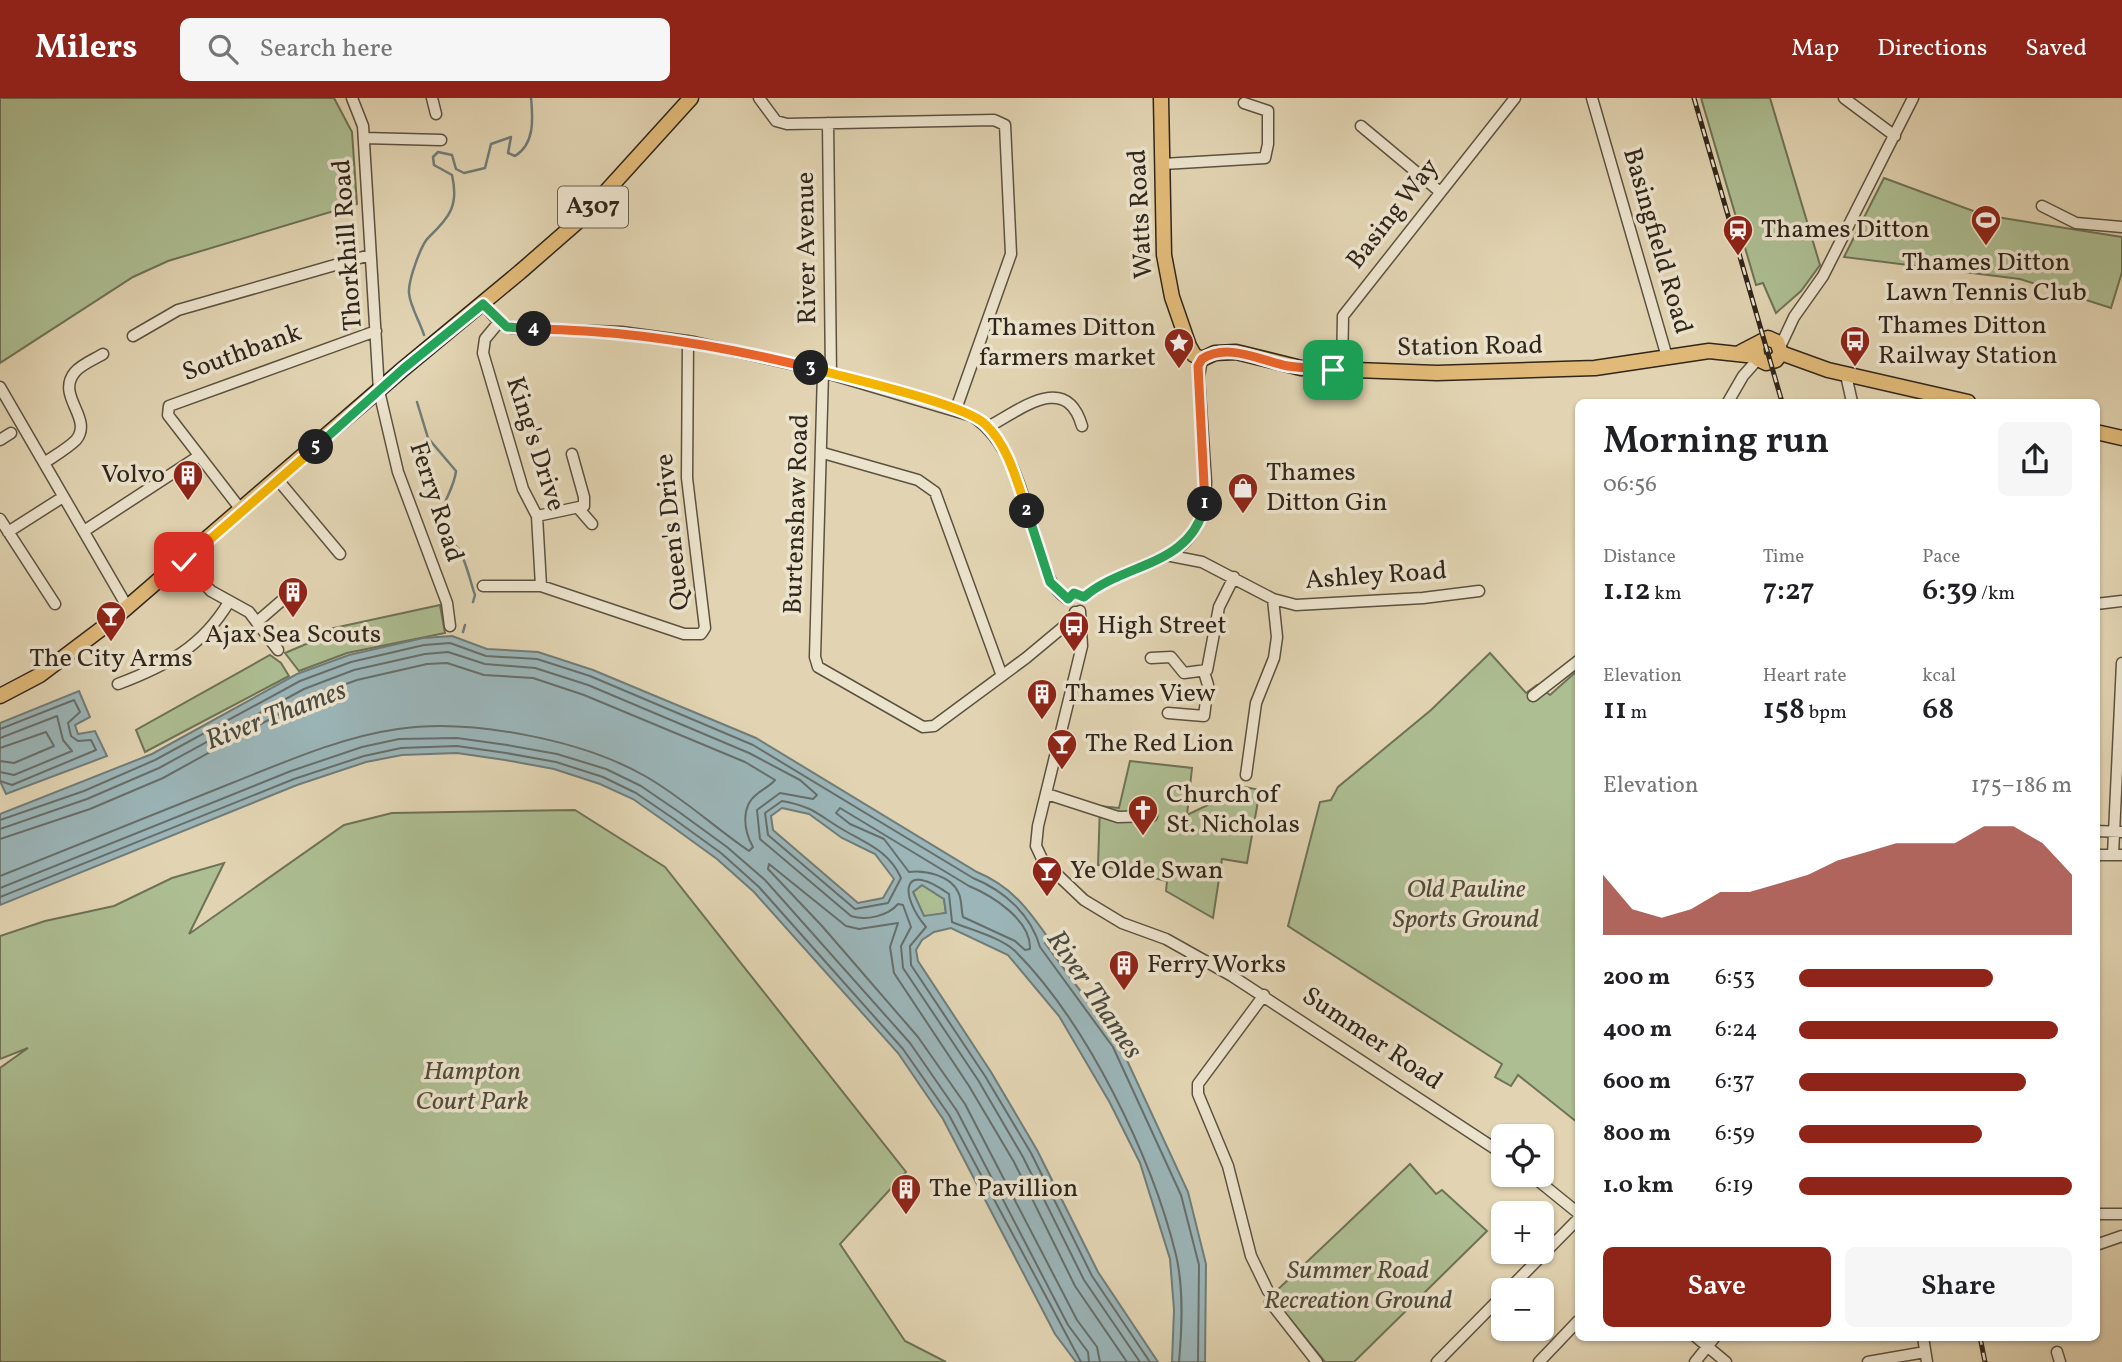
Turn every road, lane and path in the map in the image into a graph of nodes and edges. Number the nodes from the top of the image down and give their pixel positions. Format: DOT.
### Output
graph roads {
  1 [pos="352,98"];
  2 [pos="432,98"];
  3 [pos="691,98"];
  4 [pos="760,98"];
  5 [pos="1161,98"];
  6 [pos="1515,98"];
  7 [pos="1592,98"];
  8 [pos="1844,98"];
  9 [pos="1913,98"];
  10 [pos="1244,103"];
  11 [pos="436,114"];
  12 [pos="828,123"];
  13 [pos="1361,127"];
  14 [pos="1895,136"];
  15 [pos="364,138"];
  16 [pos="441,141"];
  17 [pos="1163,164"];
  18 [pos="1439,191"];
  19 [pos="2042,206"];
  20 [pos="2122,227"];
  21 [pos="370,254"];
  22 [pos="483,304"];
  23 [pos="499,322"];
  24 [pos="376,331"];
  25 [pos="133,336"];
  26 [pos="688,341"];
  27 [pos="1777,346"];
  28 [pos="1741,352"];
  29 [pos="103,354"];
  30 [pos="1757,354"];
  31 [pos="1667,357"];
  32 [pos="1202,359"];
  33 [pos="1342,371"];
  34 [pos="827,373"];
  35 [pos="1846,375"];
  36 [pos="1743,376"];
  37 [pos="0,387"];
  38 [pos="379,391"];
  39 [pos="1730,399"];
  40 [pos="1851,399"];
  41 [pos="1954,399"];
  42 [pos="956,409"];
  43 [pos="1077,421"];
  44 [pos="988,427"];
  45 [pos="11,433"];
  46 [pos="2100,433"];
  47 [pos="2122,438"];
  48 [pos="0,440"];
  49 [pos="823,453"];
  50 [pos="572,454"];
  51 [pos="199,456"];
  52 [pos="44,463"];
  53 [pos="278,481"];
  54 [pos="63,497"];
  55 [pos="579,509"];
  56 [pos="242,511"];
  57 [pos="537,516"];
  58 [pos="0,519"];
  59 [pos="592,524"];
  60 [pos="84,531"];
  61 [pos="8,532"];
  62 [pos="1192,537"];
  63 [pos="340,554"];
  64 [pos="1166,555"];
  65 [pos="184,562"];
  66 [pos="1202,562"];
  67 [pos="1234,577"];
  68 [pos="484,586"];
  69 [pos="541,586"];
  70 [pos="294,590"];
  71 [pos="1479,591"];
  72 [pos="1084,597"];
  73 [pos="1068,599"];
  74 [pos="1273,599"];
  75 [pos="2122,601"];
  76 [pos="229,602"];
  77 [pos="55,604"];
  78 [pos="2100,604"];
  79 [pos="128,608"];
  80 [pos="1077,611"];
  81 [pos="257,622"];
  82 [pos="450,626"];
  83 [pos="278,650"];
  84 [pos="1152,657"];
  85 [pos="1575,663"];
  86 [pos="2122,663"];
  87 [pos="1204,672"];
  88 [pos="1002,676"];
  89 [pos="118,684"];
  90 [pos="1533,695"];
  91 [pos="0,696"];
  92 [pos="1168,713"];
  93 [pos="1246,775"];
  94 [pos="1047,794"];
  95 [pos="1152,816"];
  96 [pos="2100,831"];
  97 [pos="2118,832"];
  98 [pos="2117,855"];
  99 [pos="1264,995"];
  100 [pos="1491,1146"];
  101 [pos="1546,1187"];
  102 [pos="1575,1211"];
  103 [pos="2100,1214"];
  104 [pos="2122,1214"];
  105 [pos="1575,1222"];
  106 [pos="2122,1236"];
  107 [pos="2100,1244"];
  108 [pos="1520,1278"];
  109 [pos="1491,1307"];
  110 [pos="1575,1324"];
  111 [pos="1712,1341"];
  112 [pos="1926,1357"];
  113 [pos="1317,1362"];
  114 [pos="1437,1362"];
  115 [pos="1539,1362"];
  116 [pos="1695,1362"];
  117 [pos="1726,1362"];
  118 [pos="1868,1362"];
  1 -- 15 [label="street, Thorkhill Road"];
  2 -- 11 [label="street"];
  3 -- 22 [label="main road, A307"];
  4 -- 12 [label="street"];
  5 -- 17 [label="main road, Watts Road"];
  6 -- 18 [label="street, Basing Way"];
  7 -- 31 [label="street, Basingfield Road"];
  8 -- 14 [label="street"];
  9 -- 14 [label="street"];
  10 -- 17 [label="street"];
  12 -- 34 [label="street, River Avenue"];
  12 -- 42 [label="street"];
  13 -- 18 [label="street"];
  14 -- 27 [label="street"];
  15 -- 16 [label="street"];
  15 -- 21 [label="street, Thorkhill Road"];
  17 -- 32 [label="main road, Watts Road"];
  18 -- 33 [label="street, Basing Way"];
  19 -- 20 [label="street"];
  21 -- 24 [label="street, Thorkhill Road"];
  21 -- 25 [label="street"];
  22 -- 23 [label="street"];
  22 -- 38 [label="main road, A307"];
  23 -- 26 [label="street"];
  23 -- 57 [label="street, King's Drive"];
  24 -- 38 [label="street, Thorkhill Road"];
  24 -- 51 [label="street, Southbank"];
  26 -- 34 [label="street"];
  26 -- 69 [label="street, Queen's Drive"];
  27 -- 30 [label="main road"];
  27 -- 30 [label="main road"];
  27 -- 35 [label="main road"];
  28 -- 30 [label="main road, Station Road"];
  28 -- 31 [label="main road, Station Road"];
  28 -- 36 [label="street"];
  29 -- 52 [label="street"];
  30 -- 36 [label="street"];
  31 -- 33 [label="main road, Station Road"];
  32 -- 33 [label="main road, Station Road"];
  32 -- 62 [label="street"];
  34 -- 42 [label="street"];
  34 -- 49 [label="street, Burtenshaw Road"];
  35 -- 40 [label="street"];
  35 -- 41 [label="main road"];
  36 -- 39 [label="street"];
  37 -- 52 [label="street"];
  38 -- 53 [label="main road, A307"];
  38 -- 82 [label="street, Ferry Road"];
  42 -- 44 [label="street"];
  43 -- 44 [label="street"];
  44 -- 73 [label="street"];
  45 -- 48 [label="street"];
  46 -- 47 [label="main road"];
  49 -- 88 [label="street"];
  49 -- 88 [label="street, Burtenshaw Road"];
  50 -- 55 [label="street"];
  51 -- 56 [label="street"];
  51 -- 60 [label="street"];
  52 -- 54 [label="street"];
  53 -- 56 [label="main road, A307"];
  53 -- 63 [label="street"];
  54 -- 60 [label="street"];
  54 -- 61 [label="street"];
  55 -- 57 [label="street"];
  55 -- 59 [label="street"];
  56 -- 65 [label="main road, A307"];
  57 -- 69 [label="street, King's Drive"];
  58 -- 61 [label="street"];
  60 -- 79 [label="street"];
  61 -- 77 [label="street"];
  62 -- 64 [label="street"];
  62 -- 66 [label="street"];
  64 -- 66 [label="street, Ashley Road"];
  64 -- 72 [label="street"];
  65 -- 76 [label="street"];
  65 -- 79 [label="main road, A307"];
  66 -- 67 [label="street, Ashley Road"];
  67 -- 74 [label="street, Ashley Road"];
  67 -- 87 [label="street"];
  68 -- 69 [label="street"];
  70 -- 81 [label="street"];
  71 -- 74 [label="street, Ashley Road"];
  72 -- 73 [label="street"];
  72 -- 80 [label="street"];
  73 -- 80 [label="street"];
  74 -- 93 [label="street"];
  75 -- 78 [label="street"];
  76 -- 81 [label="street"];
  76 -- 89 [label="street"];
  79 -- 91 [label="main road, A307"];
  80 -- 88 [label="street"];
  80 -- 94 [label="street"];
  81 -- 83 [label="street"];
  84 -- 87 [label="street"];
  85 -- 90 [label="street"];
  86 -- 97 [label="street"];
  87 -- 92 [label="street"];
  94 -- 95 [label="street"];
  94 -- 99 [label="street, Summer Road"];
  96 -- 97 [label="street"];
  97 -- 98 [label="street"];
  99 -- 100 [label="street, Summer Road"];
  99 -- 113 [label="street"];
  101 -- 102 [label="street"];
  103 -- 104 [label="street"];
  105 -- 108 [label="street"];
  106 -- 107 [label="street"];
  109 -- 114 [label="street"];
  110 -- 115 [label="street"];
  111 -- 116 [label="street"];
  111 -- 117 [label="street"];
  112 -- 118 [label="street"];
}
